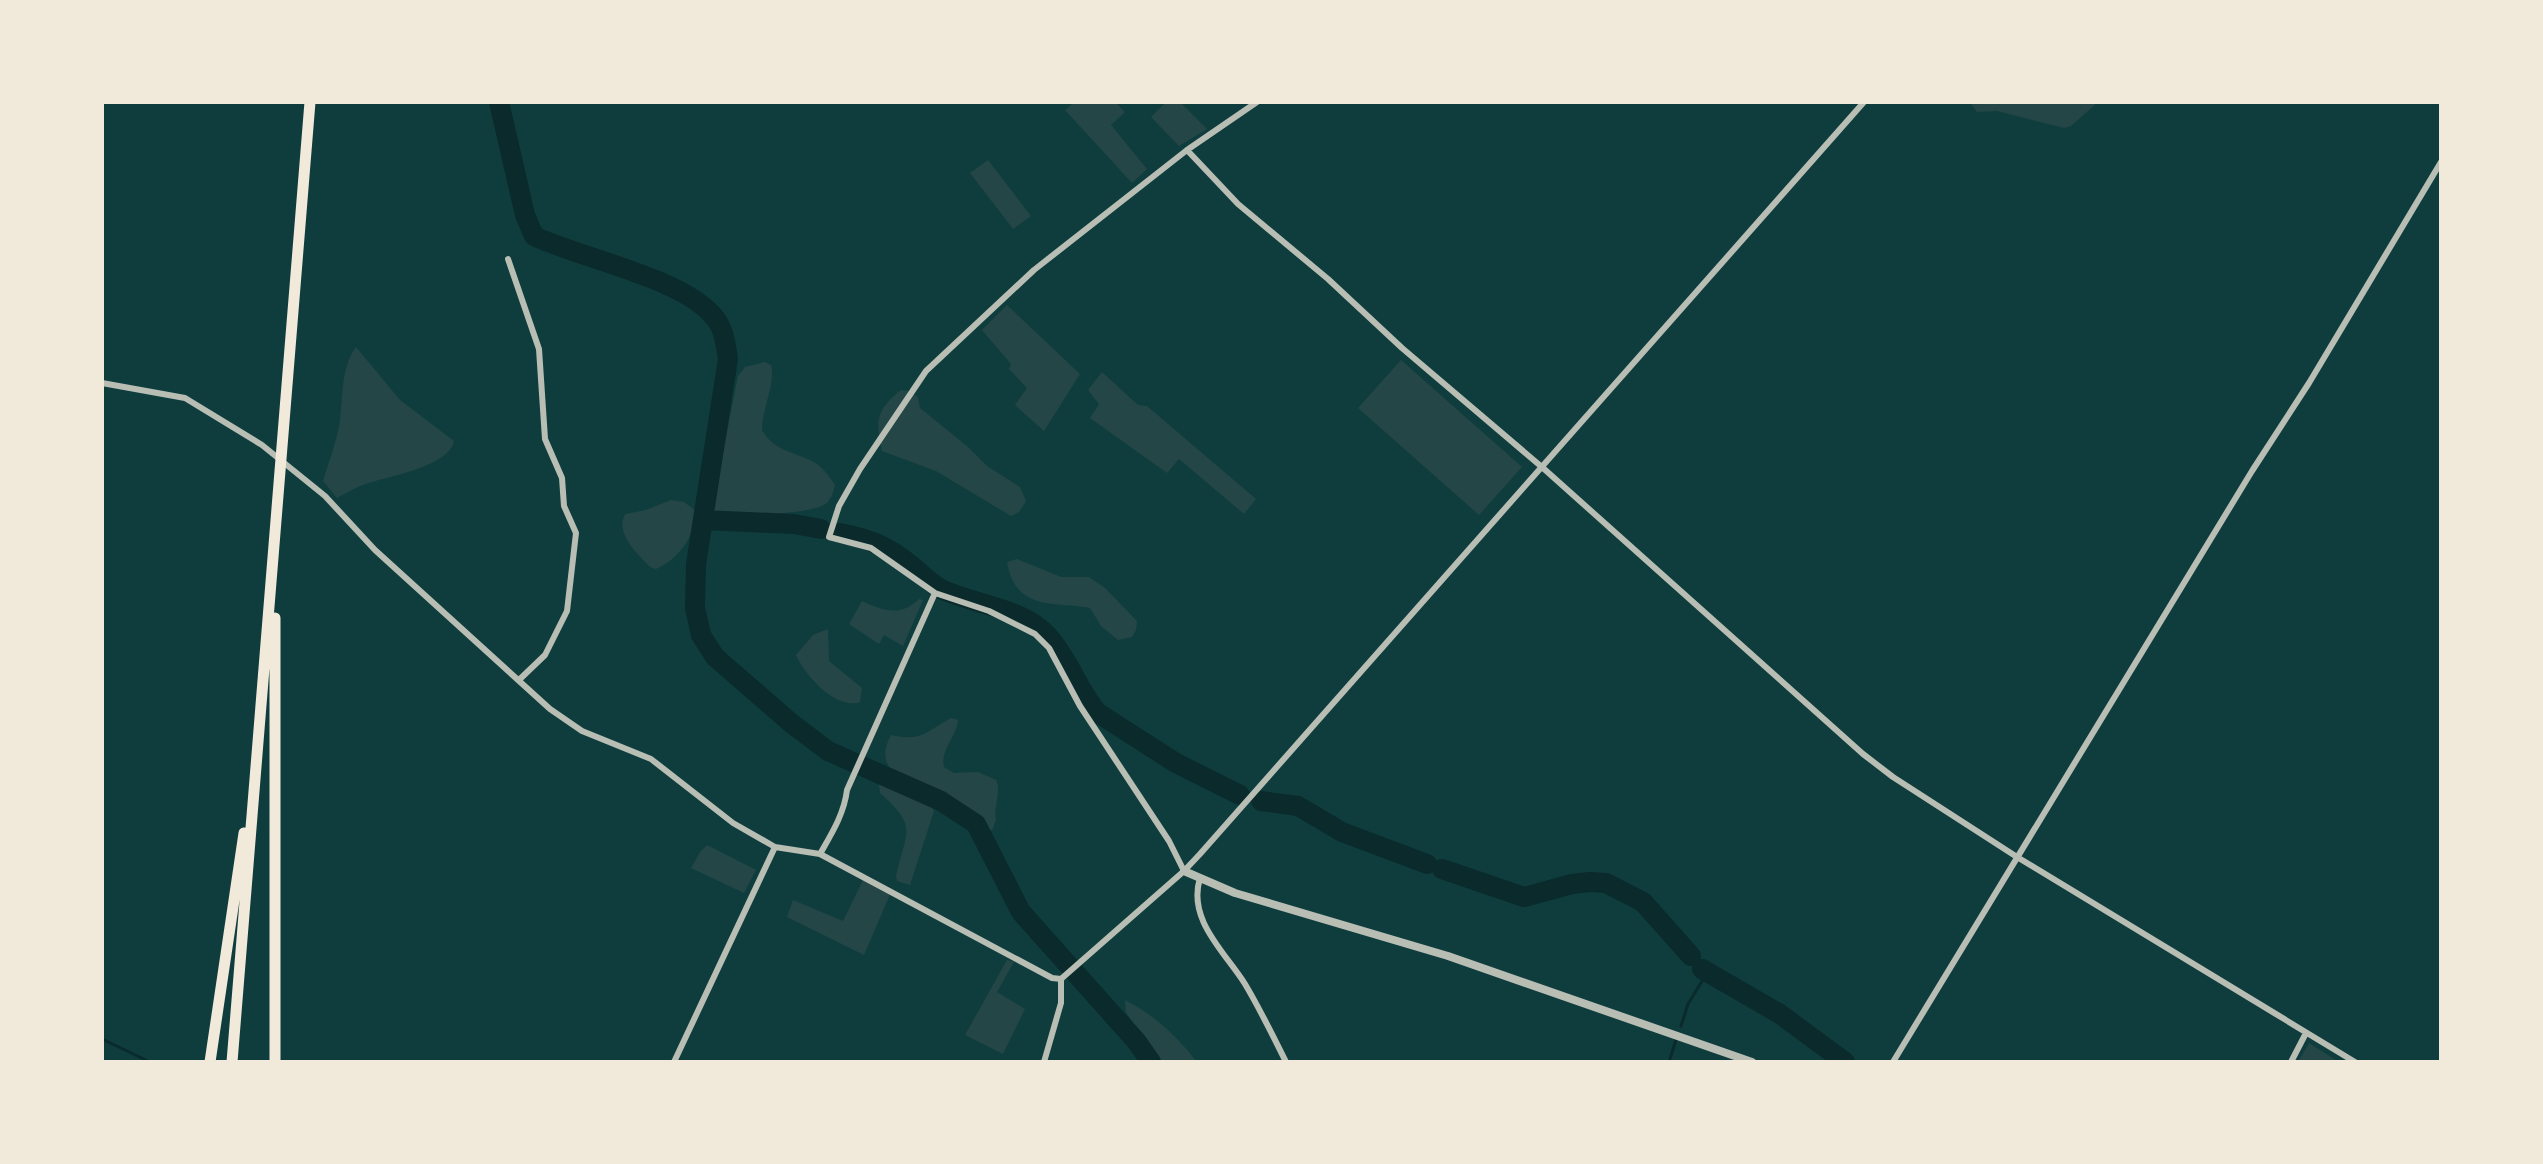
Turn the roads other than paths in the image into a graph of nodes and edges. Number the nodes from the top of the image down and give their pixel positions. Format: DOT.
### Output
graph roads {
  1 [pos="310,102"];
  2 [pos="1257,102"];
  3 [pos="1864,102"];
  4 [pos="1187,150"];
  5 [pos="2441,162"];
  6 [pos="508,259"];
  7 [pos="102,383"];
  8 [pos="1543,468"];
  9 [pos="275,538"];
  10 [pos="935,593"];
  11 [pos="520,679"];
  12 [pos="259,726"];
  13 [pos="775,847"];
  14 [pos="820,854"];
  15 [pos="2017,857"];
  16 [pos="1184,871"];
  17 [pos="1200,878"];
  18 [pos="1061,979"];
  19 [pos="2306,1033"];
  20 [pos="210,1062"];
  21 [pos="232,1062"];
  22 [pos="275,1062"];
  23 [pos="674,1062"];
  24 [pos="1044,1062"];
  25 [pos="1286,1062"];
  26 [pos="1752,1062"];
  27 [pos="1893,1062"];
  28 [pos="2291,1062"];
  29 [pos="2355,1062"];
  1 -- 9 [label="highway"];
  2 -- 4 [label="street"];
  3 -- 8 [label="street"];
  4 -- 8 [label="street"];
  4 -- 10 [label="street"];
  5 -- 15 [label="street"];
  6 -- 11 [label="street"];
  7 -- 11 [label="street"];
  8 -- 15 [label="street"];
  8 -- 16 [label="street"];
  9 -- 12 [label="highway"];
  9 -- 22 [label="highway"];
  10 -- 14 [label="street"];
  10 -- 16 [label="street"];
  11 -- 13 [label="street"];
  12 -- 20 [label="highway"];
  12 -- 21 [label="highway"];
  13 -- 14 [label="street"];
  13 -- 23 [label="street"];
  14 -- 18 [label="street"];
  15 -- 19 [label="street"];
  15 -- 27 [label="street"];
  16 -- 17 [label="street"];
  16 -- 18 [label="street"];
  17 -- 25 [label="street"];
  17 -- 26 [label="street"];
  18 -- 24 [label="street"];
  19 -- 28 [label="street"];
  19 -- 29 [label="street"];
}
